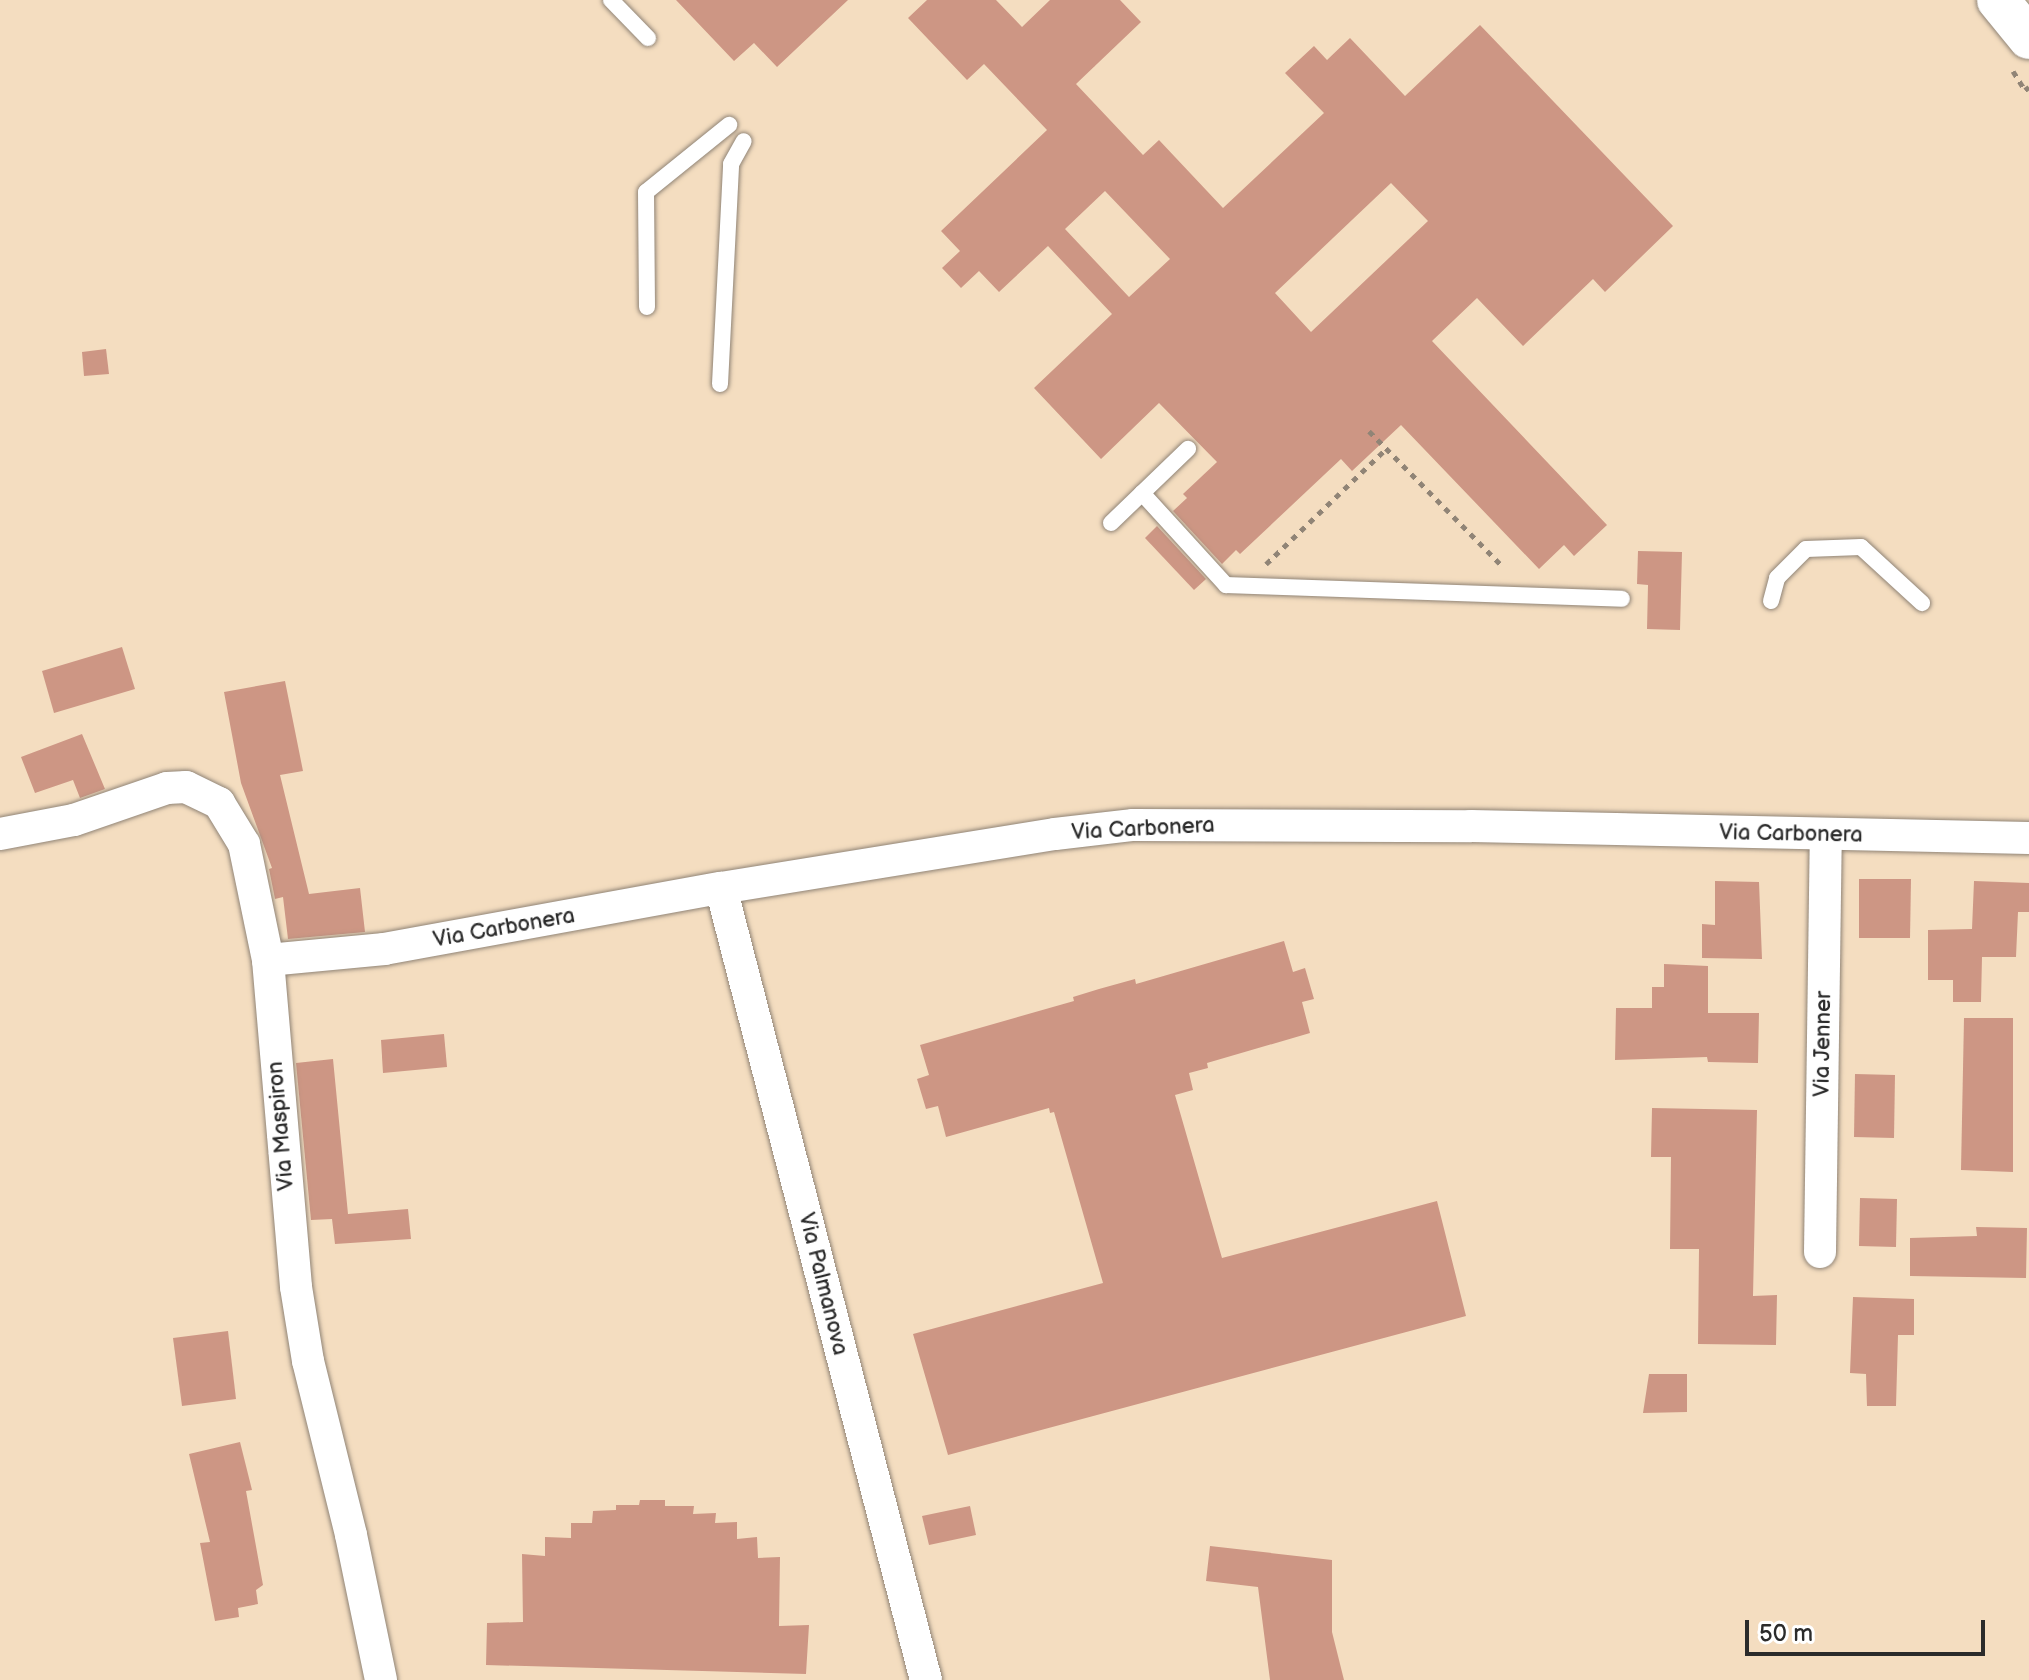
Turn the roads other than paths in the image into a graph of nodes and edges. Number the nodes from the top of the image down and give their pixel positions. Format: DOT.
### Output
graph roads {
  1 [pos="611,0"];
  2 [pos="648,38"];
  3 [pos="729,125"];
  4 [pos="744,141"];
  5 [pos="647,307"];
  6 [pos="720,384"];
  7 [pos="1188,449"];
  8 [pos="1142,493"];
  9 [pos="1111,523"];
  10 [pos="1622,599"];
  11 [pos="1771,601"];
  12 [pos="1922,603"];
  13 [pos="0,834"];
  14 [pos="1826,836"];
  15 [pos="2029,838"];
  16 [pos="721,888"];
  17 [pos="268,960"];
  18 [pos="1820,1252"];
  19 [pos="381,1680"];
  20 [pos="926,1680"];
  1 -- 2 [label="lane"];
  3 -- 5 [label="lane"];
  4 -- 6 [label="lane"];
  7 -- 8 [label="lane"];
  8 -- 9 [label="lane"];
  8 -- 10 [label="lane"];
  11 -- 12 [label="lane"];
  13 -- 17 [label="street, Via Maspiron"];
  14 -- 15 [label="street, Via Carbonera"];
  14 -- 16 [label="street, Via Carbonera"];
  14 -- 18 [label="street, Via Jenner"];
  16 -- 17 [label="street, Via Carbonera"];
  16 -- 20 [label="street, Via Palmanova"];
  17 -- 19 [label="street, Via Maspiron"];
}
